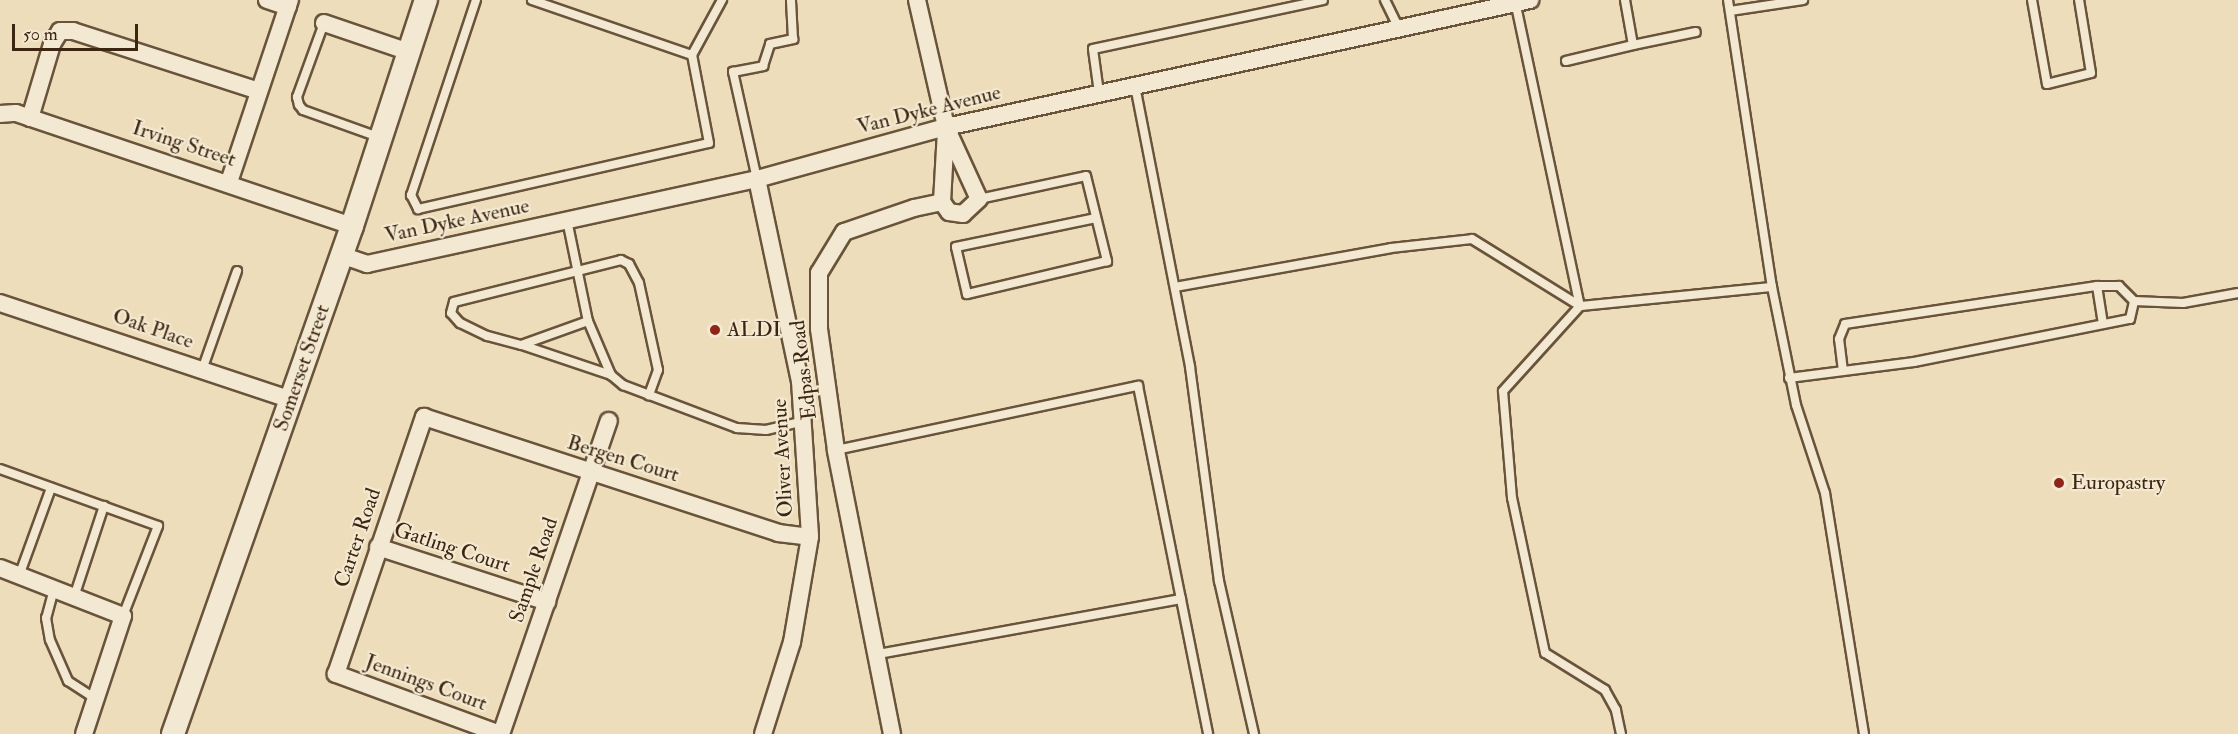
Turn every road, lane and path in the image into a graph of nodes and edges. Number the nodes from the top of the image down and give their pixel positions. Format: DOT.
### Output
graph roads {
  1 [pos="267,0"];
  2 [pos="426,0"];
  3 [pos="476,0"];
  4 [pos="532,0"];
  5 [pos="722,0"];
  6 [pos="791,0"];
  7 [pos="917,0"];
  8 [pos="1323,0"];
  9 [pos="1385,0"];
  10 [pos="1625,0"];
  11 [pos="1728,0"];
  12 [pos="1803,0"];
  13 [pos="2032,0"];
  14 [pos="2079,0"];
  15 [pos="1520,1"];
  16 [pos="289,3"];
  17 [pos="1730,11"];
  18 [pos="324,23"];
  19 [pos="1399,29"];
  20 [pos="1696,32"];
  21 [pos="1633,45"];
  22 [pos="409,52"];
  23 [pos="692,55"];
  24 [pos="1566,61"];
  25 [pos="1135,86"];
  26 [pos="259,92"];
  27 [pos="1099,93"];
  28 [pos="0,114"];
  29 [pos="30,118"];
  30 [pos="946,127"];
  31 [pos="381,138"];
  32 [pos="757,178"];
  33 [pos="229,182"];
  34 [pos="979,199"];
  35 [pos="942,202"];
  36 [pos="1096,218"];
  37 [pos="567,220"];
  38 [pos="352,226"];
  39 [pos="341,255"];
  40 [pos="579,270"];
  41 [pos="237,271"];
  42 [pos="2097,286"];
  43 [pos="1175,287"];
  44 [pos="1772,287"];
  45 [pos="2238,293"];
  46 [pos="2134,302"];
  47 [pos="0,303"];
  48 [pos="1580,306"];
  49 [pos="588,321"];
  50 [pos="2103,324"];
  51 [pos="521,345"];
  52 [pos="202,370"];
  53 [pos="1843,371"];
  54 [pos="611,375"];
  55 [pos="1789,378"];
  56 [pos="649,395"];
  57 [pos="291,400"];
  58 [pos="424,417"];
  59 [pos="609,421"];
  60 [pos="804,421"];
  61 [pos="836,450"];
  62 [pos="0,469"];
  63 [pos="591,473"];
  64 [pos="51,488"];
  65 [pos="104,506"];
  66 [pos="810,537"];
  67 [pos="378,547"];
  68 [pos="0,568"];
  69 [pos="19,576"];
  70 [pos="54,589"];
  71 [pos="74,597"];
  72 [pos="1181,599"];
  73 [pos="547,602"];
  74 [pos="123,616"];
  75 [pos="878,654"];
  76 [pos="336,674"];
  77 [pos="96,699"];
  78 [pos="84,734"];
  79 [pos="173,734"];
  80 [pos="501,734"];
  81 [pos="763,734"];
  82 [pos="892,734"];
  83 [pos="1208,734"];
  84 [pos="1254,734"];
  85 [pos="1621,734"];
  86 [pos="1864,734"];
  1 -- 16 [label="street"];
  2 -- 22 [label="main road, Somerset Street"];
  3 -- 23 [label="lane"];
  4 -- 23 [label="lane"];
  5 -- 23 [label="lane"];
  6 -- 32 [label="lane"];
  7 -- 30 [label="street"];
  8 -- 27 [label="lane"];
  9 -- 19 [label="lane"];
  10 -- 21 [label="lane"];
  11 -- 17 [label="lane"];
  12 -- 17 [label="lane"];
  13 -- 14 [label="lane"];
  15 -- 19 [label="street, Van Dyke Avenue"];
  15 -- 48 [label="lane"];
  16 -- 26 [label="street"];
  17 -- 44 [label="lane"];
  18 -- 22 [label="street"];
  18 -- 31 [label="lane"];
  19 -- 25 [label="street, Van Dyke Avenue"];
  20 -- 21 [label="lane"];
  21 -- 24 [label="lane"];
  22 -- 31 [label="main road, Somerset Street"];
  25 -- 27 [label="street, Van Dyke Avenue"];
  25 -- 43 [label="lane"];
  26 -- 29 [label="street"];
  26 -- 33 [label="street"];
  27 -- 30 [label="street, Van Dyke Avenue"];
  28 -- 29 [label="street, Irving Street"];
  29 -- 33 [label="street, Irving Street"];
  30 -- 32 [label="street, Van Dyke Avenue"];
  30 -- 34 [label="street"];
  30 -- 35 [label="street"];
  31 -- 38 [label="main road, Somerset Street"];
  32 -- 37 [label="street, Van Dyke Avenue"];
  32 -- 60 [label="street, Oliver Avenue"];
  33 -- 38 [label="street, Irving Street"];
  34 -- 35 [label="street"];
  34 -- 36 [label="lane"];
  35 -- 61 [label="street, Edpas Road"];
  36 -- 36 [label="lane"];
  37 -- 39 [label="street, Van Dyke Avenue"];
  37 -- 40 [label="lane"];
  38 -- 39 [label="main road, Somerset Street"];
  39 -- 57 [label="main road, Somerset Street"];
  40 -- 49 [label="lane"];
  40 -- 51 [label="lane"];
  40 -- 56 [label="lane"];
  41 -- 52 [label="lane"];
  42 -- 46 [label="lane"];
  42 -- 50 [label="lane"];
  42 -- 53 [label="lane"];
  43 -- 48 [label="lane"];
  43 -- 84 [label="lane"];
  44 -- 48 [label="lane"];
  44 -- 55 [label="lane"];
  45 -- 46 [label="lane"];
  46 -- 50 [label="lane"];
  47 -- 52 [label="street, Oak Place"];
  48 -- 85 [label="lane"];
  49 -- 51 [label="lane"];
  49 -- 54 [label="lane"];
  50 -- 53 [label="lane"];
  51 -- 54 [label="lane"];
  52 -- 57 [label="street, Oak Place"];
  53 -- 55 [label="lane"];
  54 -- 56 [label="lane"];
  55 -- 86 [label="lane"];
  56 -- 60 [label="lane"];
  57 -- 79 [label="main road, Somerset Street"];
  58 -- 63 [label="street, Bergen Court"];
  58 -- 67 [label="street, Carter Road"];
  59 -- 63 [label="street, Sample Road"];
  60 -- 66 [label="street, Oliver Avenue"];
  61 -- 72 [label="lane"];
  61 -- 75 [label="street, Edpas Road"];
  62 -- 64 [label="lane"];
  63 -- 66 [label="street, Bergen Court"];
  63 -- 73 [label="street, Sample Road"];
  64 -- 65 [label="lane"];
  64 -- 69 [label="lane"];
  65 -- 71 [label="lane"];
  65 -- 74 [label="lane"];
  66 -- 81 [label="street, Oliver Avenue"];
  67 -- 73 [label="street, Gatling Court"];
  67 -- 76 [label="street, Carter Road"];
  68 -- 69 [label="street"];
  69 -- 70 [label="street"];
  70 -- 71 [label="street"];
  70 -- 77 [label="lane"];
  71 -- 74 [label="street"];
  72 -- 75 [label="lane"];
  72 -- 83 [label="lane"];
  73 -- 80 [label="street, Sample Road"];
  74 -- 77 [label="street"];
  75 -- 82 [label="street, Edpas Road"];
  76 -- 80 [label="street, Jennings Court"];
  77 -- 78 [label="street"];
}
